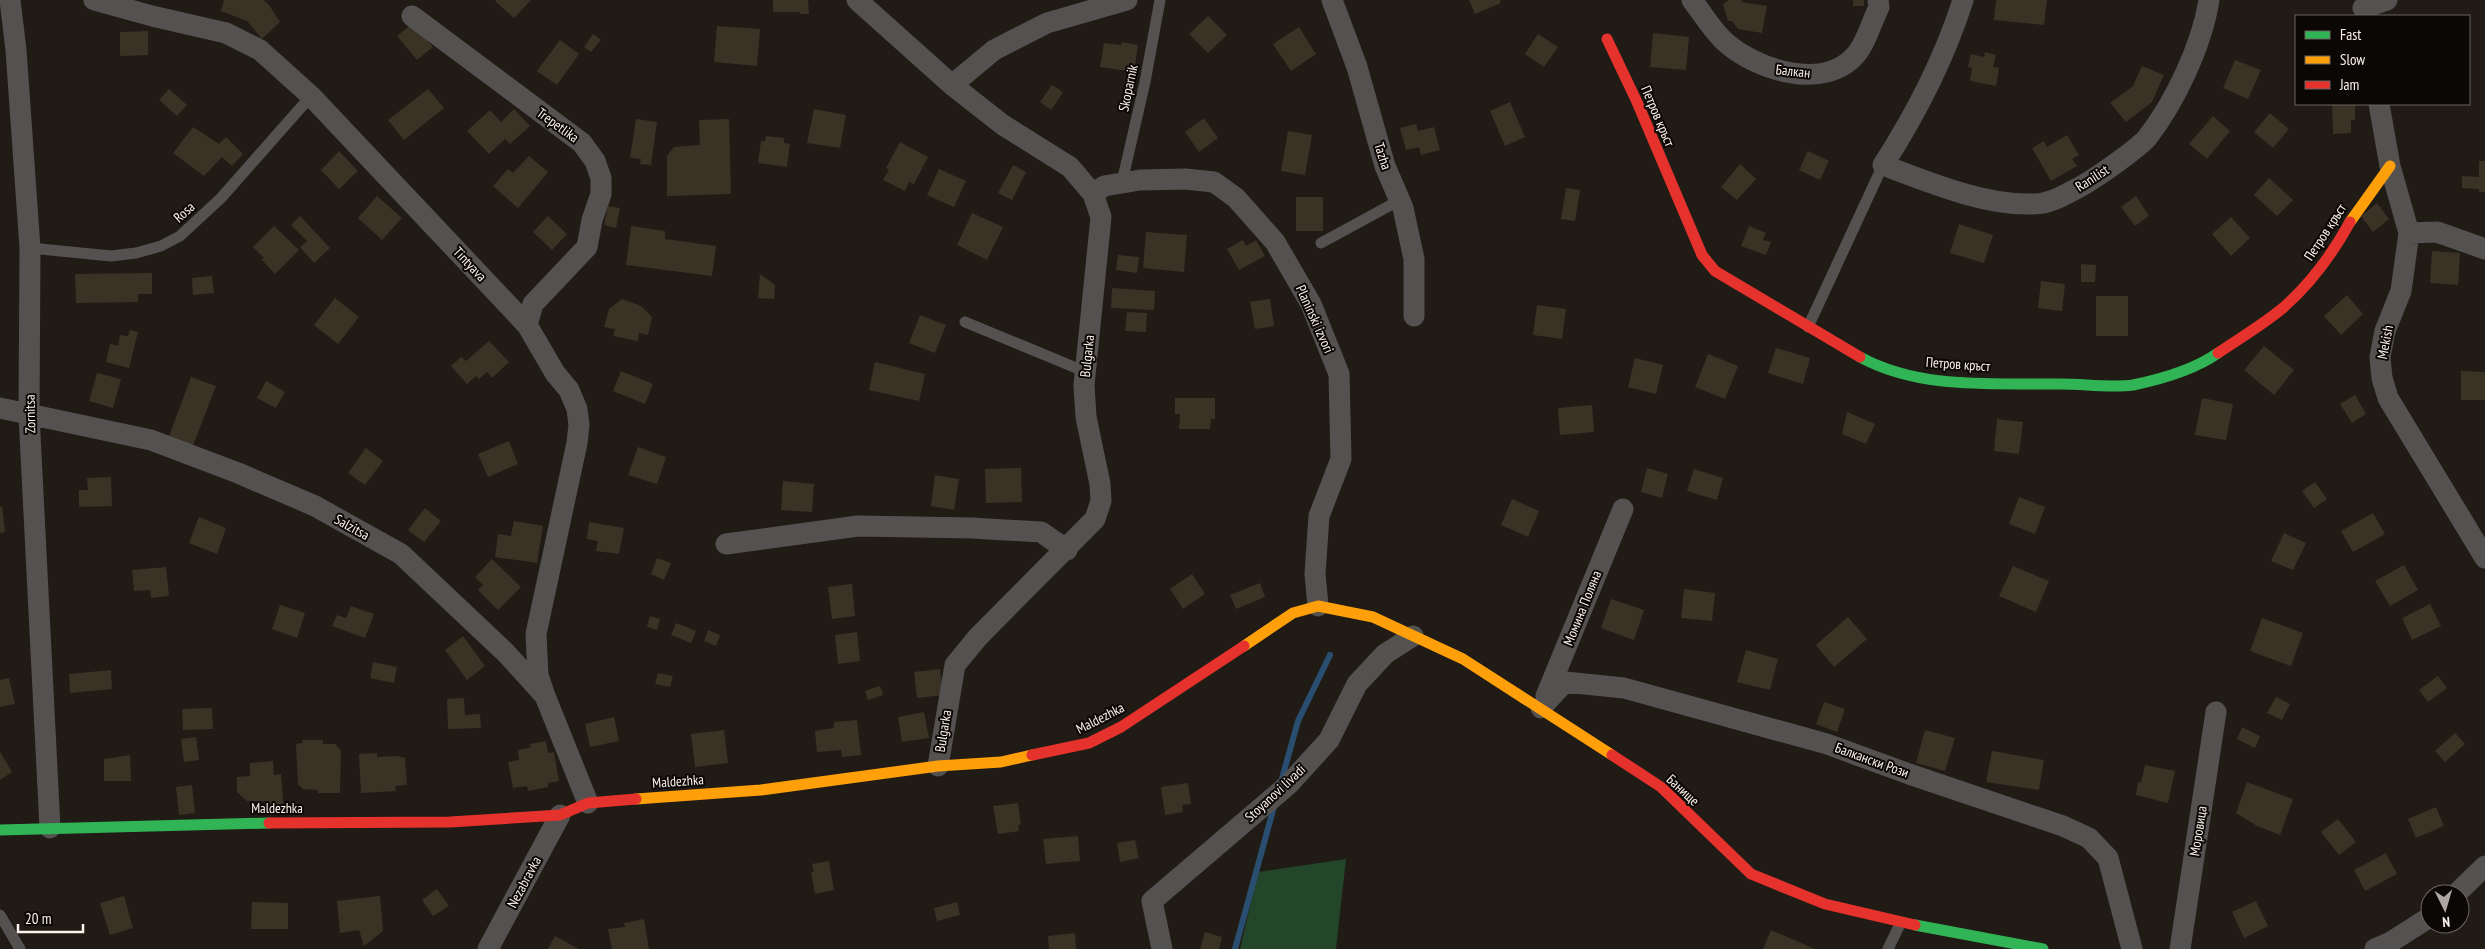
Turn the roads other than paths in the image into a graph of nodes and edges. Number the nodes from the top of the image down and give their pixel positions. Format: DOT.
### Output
graph roads {
  1 [pos="10,0"];
  2 [pos="94,0"];
  3 [pos="857,0"];
  4 [pos="1127,0"];
  5 [pos="1160,0"];
  6 [pos="1332,0"];
  7 [pos="1692,0"];
  8 [pos="1878,0"];
  9 [pos="1963,0"];
  10 [pos="2209,0"];
  11 [pos="2387,0"];
  12 [pos="2360,8"];
  13 [pos="412,16"];
  14 [pos="1607,39"];
  15 [pos="952,85"];
  16 [pos="311,96"];
  17 [pos="2379,105"];
  18 [pos="1883,165"];
  19 [pos="2390,166"];
  20 [pos="1122,182"];
  21 [pos="1093,194"];
  22 [pos="1400,200"];
  23 [pos="2409,233"];
  24 [pos="1321,243"];
  25 [pos="30,248"];
  26 [pos="2485,248"];
  27 [pos="1414,316"];
  28 [pos="965,322"];
  29 [pos="527,325"];
  30 [pos="1808,327"];
  31 [pos="1086,372"];
  32 [pos="0,408"];
  33 [pos="29,415"];
  34 [pos="1623,509"];
  35 [pos="726,544"];
  36 [pos="1067,550"];
  37 [pos="2485,558"];
  38 [pos="1318,606"];
  39 [pos="1413,636"];
  40 [pos="545,696"];
  41 [pos="1541,708"];
  42 [pos="2216,712"];
  43 [pos="938,766"];
  44 [pos="588,802"];
  45 [pos="560,814"];
  46 [pos="50,828"];
  47 [pos="0,830"];
  48 [pos="2485,866"];
  49 [pos="2466,884"];
  50 [pos="0,915"];
  51 [pos="1901,922"];
  52 [pos="2420,923"];
  53 [pos="20,949"];
  54 [pos="488,949"];
  55 [pos="1162,949"];
  56 [pos="1888,949"];
  57 [pos="2043,949"];
  58 [pos="2132,949"];
  59 [pos="2180,949"];
  60 [pos="2375,949"];
  1 -- 25 [label="street, Zornitsa"];
  2 -- 16 [label="street, Tintyava"];
  3 -- 15 [label="street, Bulgarka"];
  4 -- 15 [label="street"];
  5 -- 20 [label="lane, Skoparnik"];
  6 -- 22 [label="street, Tazha"];
  7 -- 8 [label="street, Балкан"];
  9 -- 18 [label="street"];
  10 -- 18 [label="street, Ranilist"];
  11 -- 12 [label="street"];
  13 -- 29 [label="street, Trepetlika"];
  14 -- 30 [label="street, Петров кръст"];
  15 -- 21 [label="street, Bulgarka"];
  16 -- 25 [label="lane, Rosa"];
  16 -- 29 [label="street, Tintyava"];
  17 -- 19 [label="street, Mekish"];
  18 -- 30 [label="lane"];
  19 -- 23 [label="street, Mekish"];
  19 -- 30 [label="street, Петров кръст"];
  20 -- 21 [label="street, Planinski izvori"];
  20 -- 38 [label="street, Planinski izvori"];
  21 -- 31 [label="street, Bulgarka"];
  22 -- 24 [label="lane"];
  22 -- 27 [label="street, Tazha"];
  23 -- 26 [label="street"];
  23 -- 37 [label="street, Mekish"];
  25 -- 33 [label="street, Zornitsa"];
  28 -- 31 [label="lane"];
  29 -- 40 [label="street, Tintyava"];
  31 -- 36 [label="street, Bulgarka"];
  32 -- 33 [label="street, Salzitsa"];
  33 -- 40 [label="street, Salzitsa"];
  33 -- 46 [label="street, Zornitsa"];
  34 -- 41 [label="street, Момина Поляна"];
  35 -- 36 [label="street"];
  36 -- 43 [label="street, Bulgarka"];
  38 -- 39 [label="street, Банище"];
  38 -- 43 [label="street, Maldezhka"];
  39 -- 41 [label="street, Банище"];
  39 -- 55 [label="street, Stoyanovi livadi"];
  40 -- 44 [label="street, Salzitsa"];
  41 -- 51 [label="street, Банище"];
  41 -- 58 [label="street, Балкански Рози"];
  42 -- 59 [label="street, Моровица"];
  43 -- 44 [label="street, Maldezhka"];
  44 -- 45 [label="street, Maldezhka"];
  45 -- 46 [label="street, Maldezhka"];
  45 -- 54 [label="street, Nezabravka"];
  46 -- 47 [label="street, Maldezhka"];
  48 -- 49 [label="street"];
  50 -- 53 [label="lane"];
  51 -- 56 [label="lane"];
  51 -- 57 [label="street, Банище"];
  52 -- 60 [label="street"];
}
